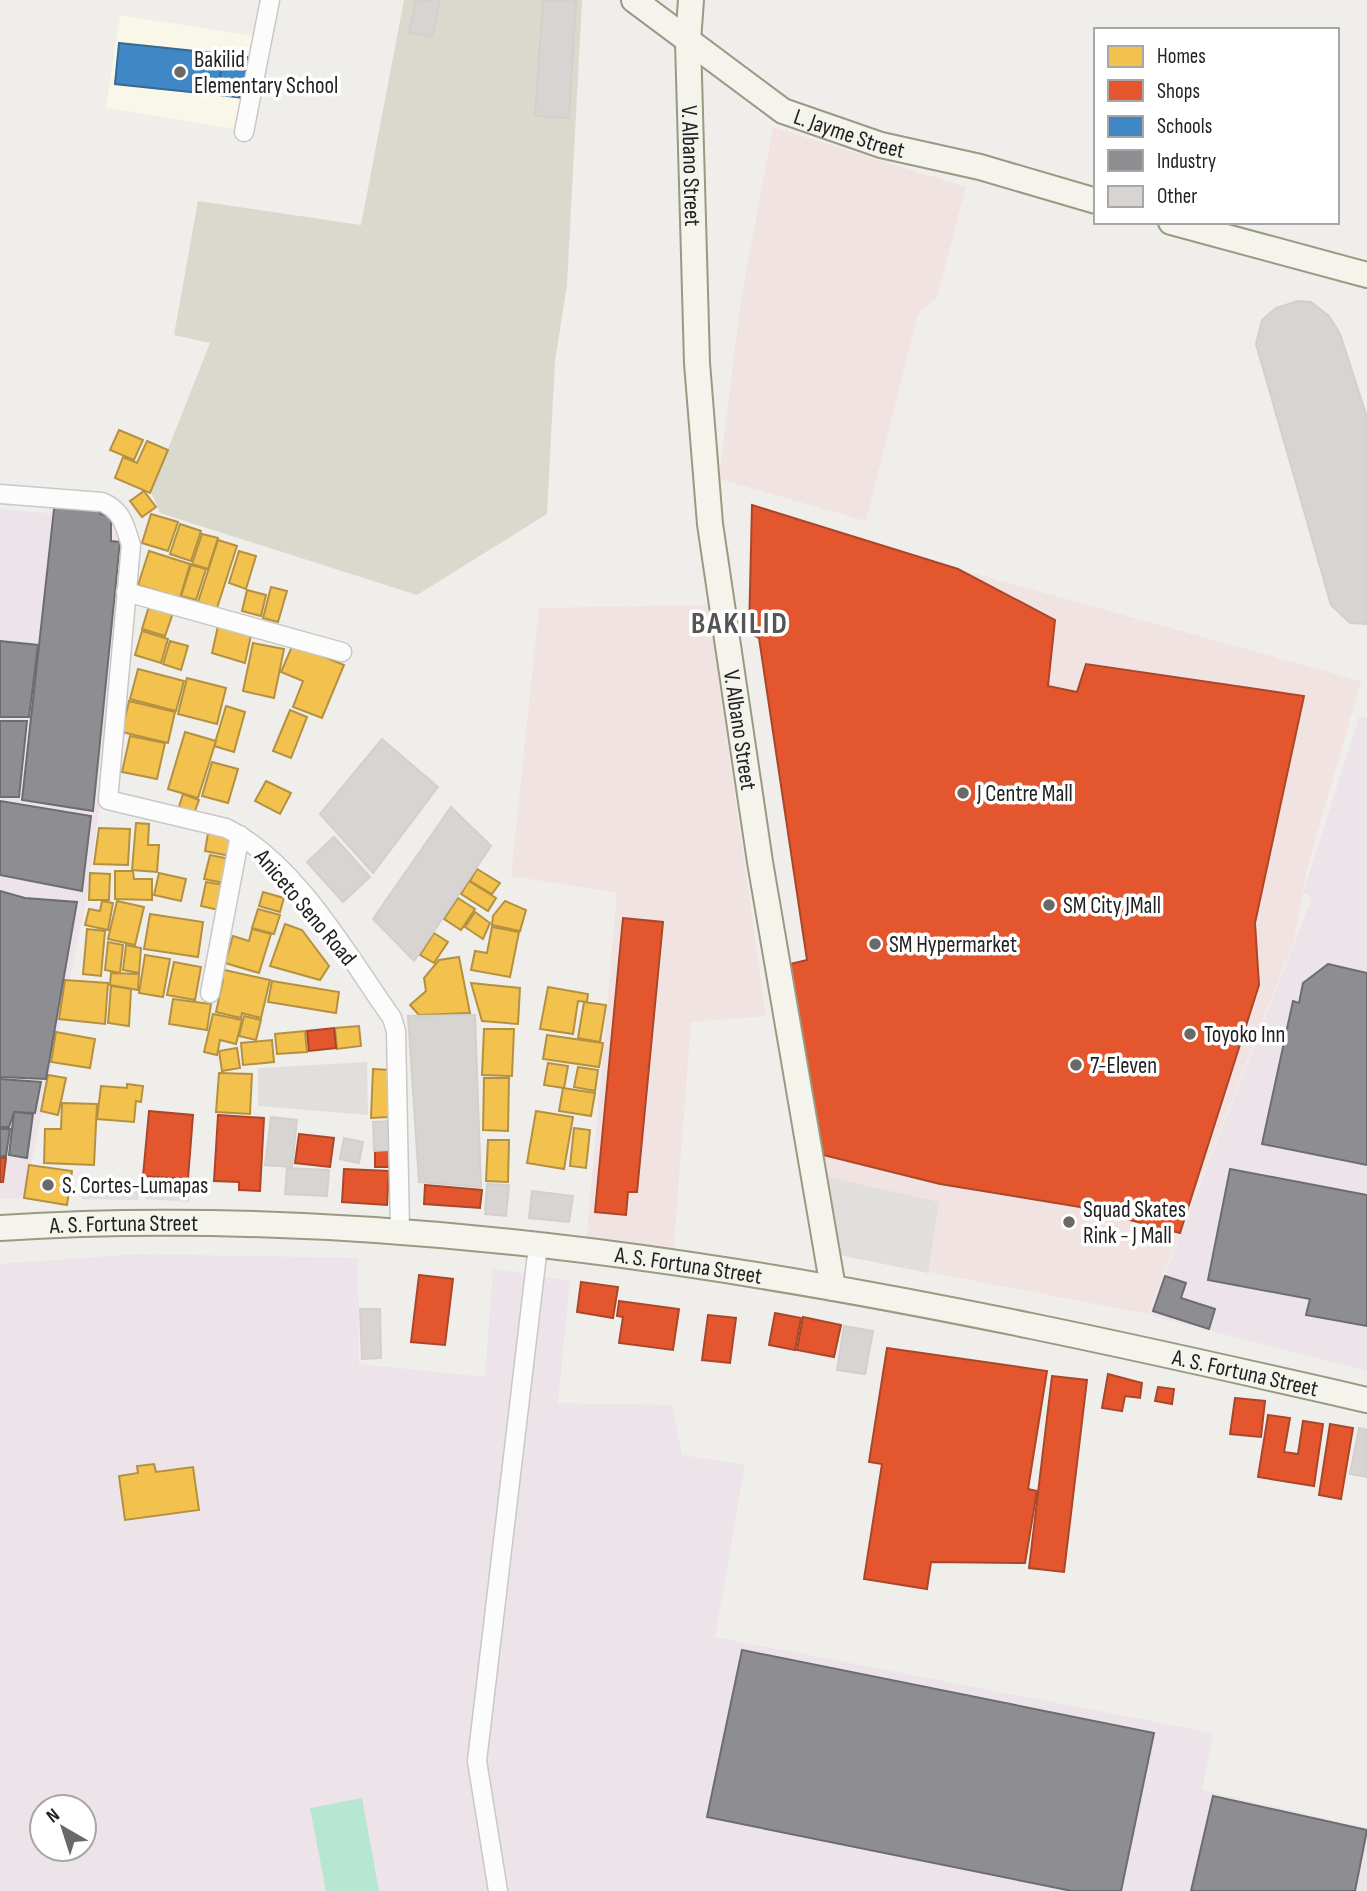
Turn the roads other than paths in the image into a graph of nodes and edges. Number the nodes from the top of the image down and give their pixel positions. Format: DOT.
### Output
graph roads {
  1 [pos="270,0"];
  2 [pos="634,0"];
  3 [pos="691,0"];
  4 [pos="688,41"];
  5 [pos="244,132"];
  6 [pos="1094,200"];
  7 [pos="1178,224"];
  8 [pos="1367,275"];
  9 [pos="0,494"];
  10 [pos="126,592"];
  11 [pos="342,653"];
  12 [pos="240,835"];
  13 [pos="210,993"];
  14 [pos="0,1228"];
  15 [pos="400,1231"];
  16 [pos="538,1246"];
  17 [pos="833,1288"];
  18 [pos="1367,1400"];
  19 [pos="498,1891"];
  1 -- 5 [label="street"];
  2 -- 4 [label="street, L. Jayme Street"];
  3 -- 4 [label="street, V. Albano Street"];
  4 -- 6 [label="street, L. Jayme Street"];
  4 -- 17 [label="street, V. Albano Street"];
  7 -- 8 [label="street"];
  9 -- 10 [label="street, Aniceto Seno Road"];
  10 -- 11 [label="street"];
  10 -- 12 [label="street, Aniceto Seno Road"];
  12 -- 13 [label="street"];
  12 -- 15 [label="street, Aniceto Seno Road"];
  14 -- 15 [label="street, A. S. Fortuna Street"];
  15 -- 16 [label="street, A. S. Fortuna Street"];
  16 -- 17 [label="street, A. S. Fortuna Street"];
  16 -- 19 [label="street"];
  17 -- 18 [label="street, A. S. Fortuna Street"];
}
